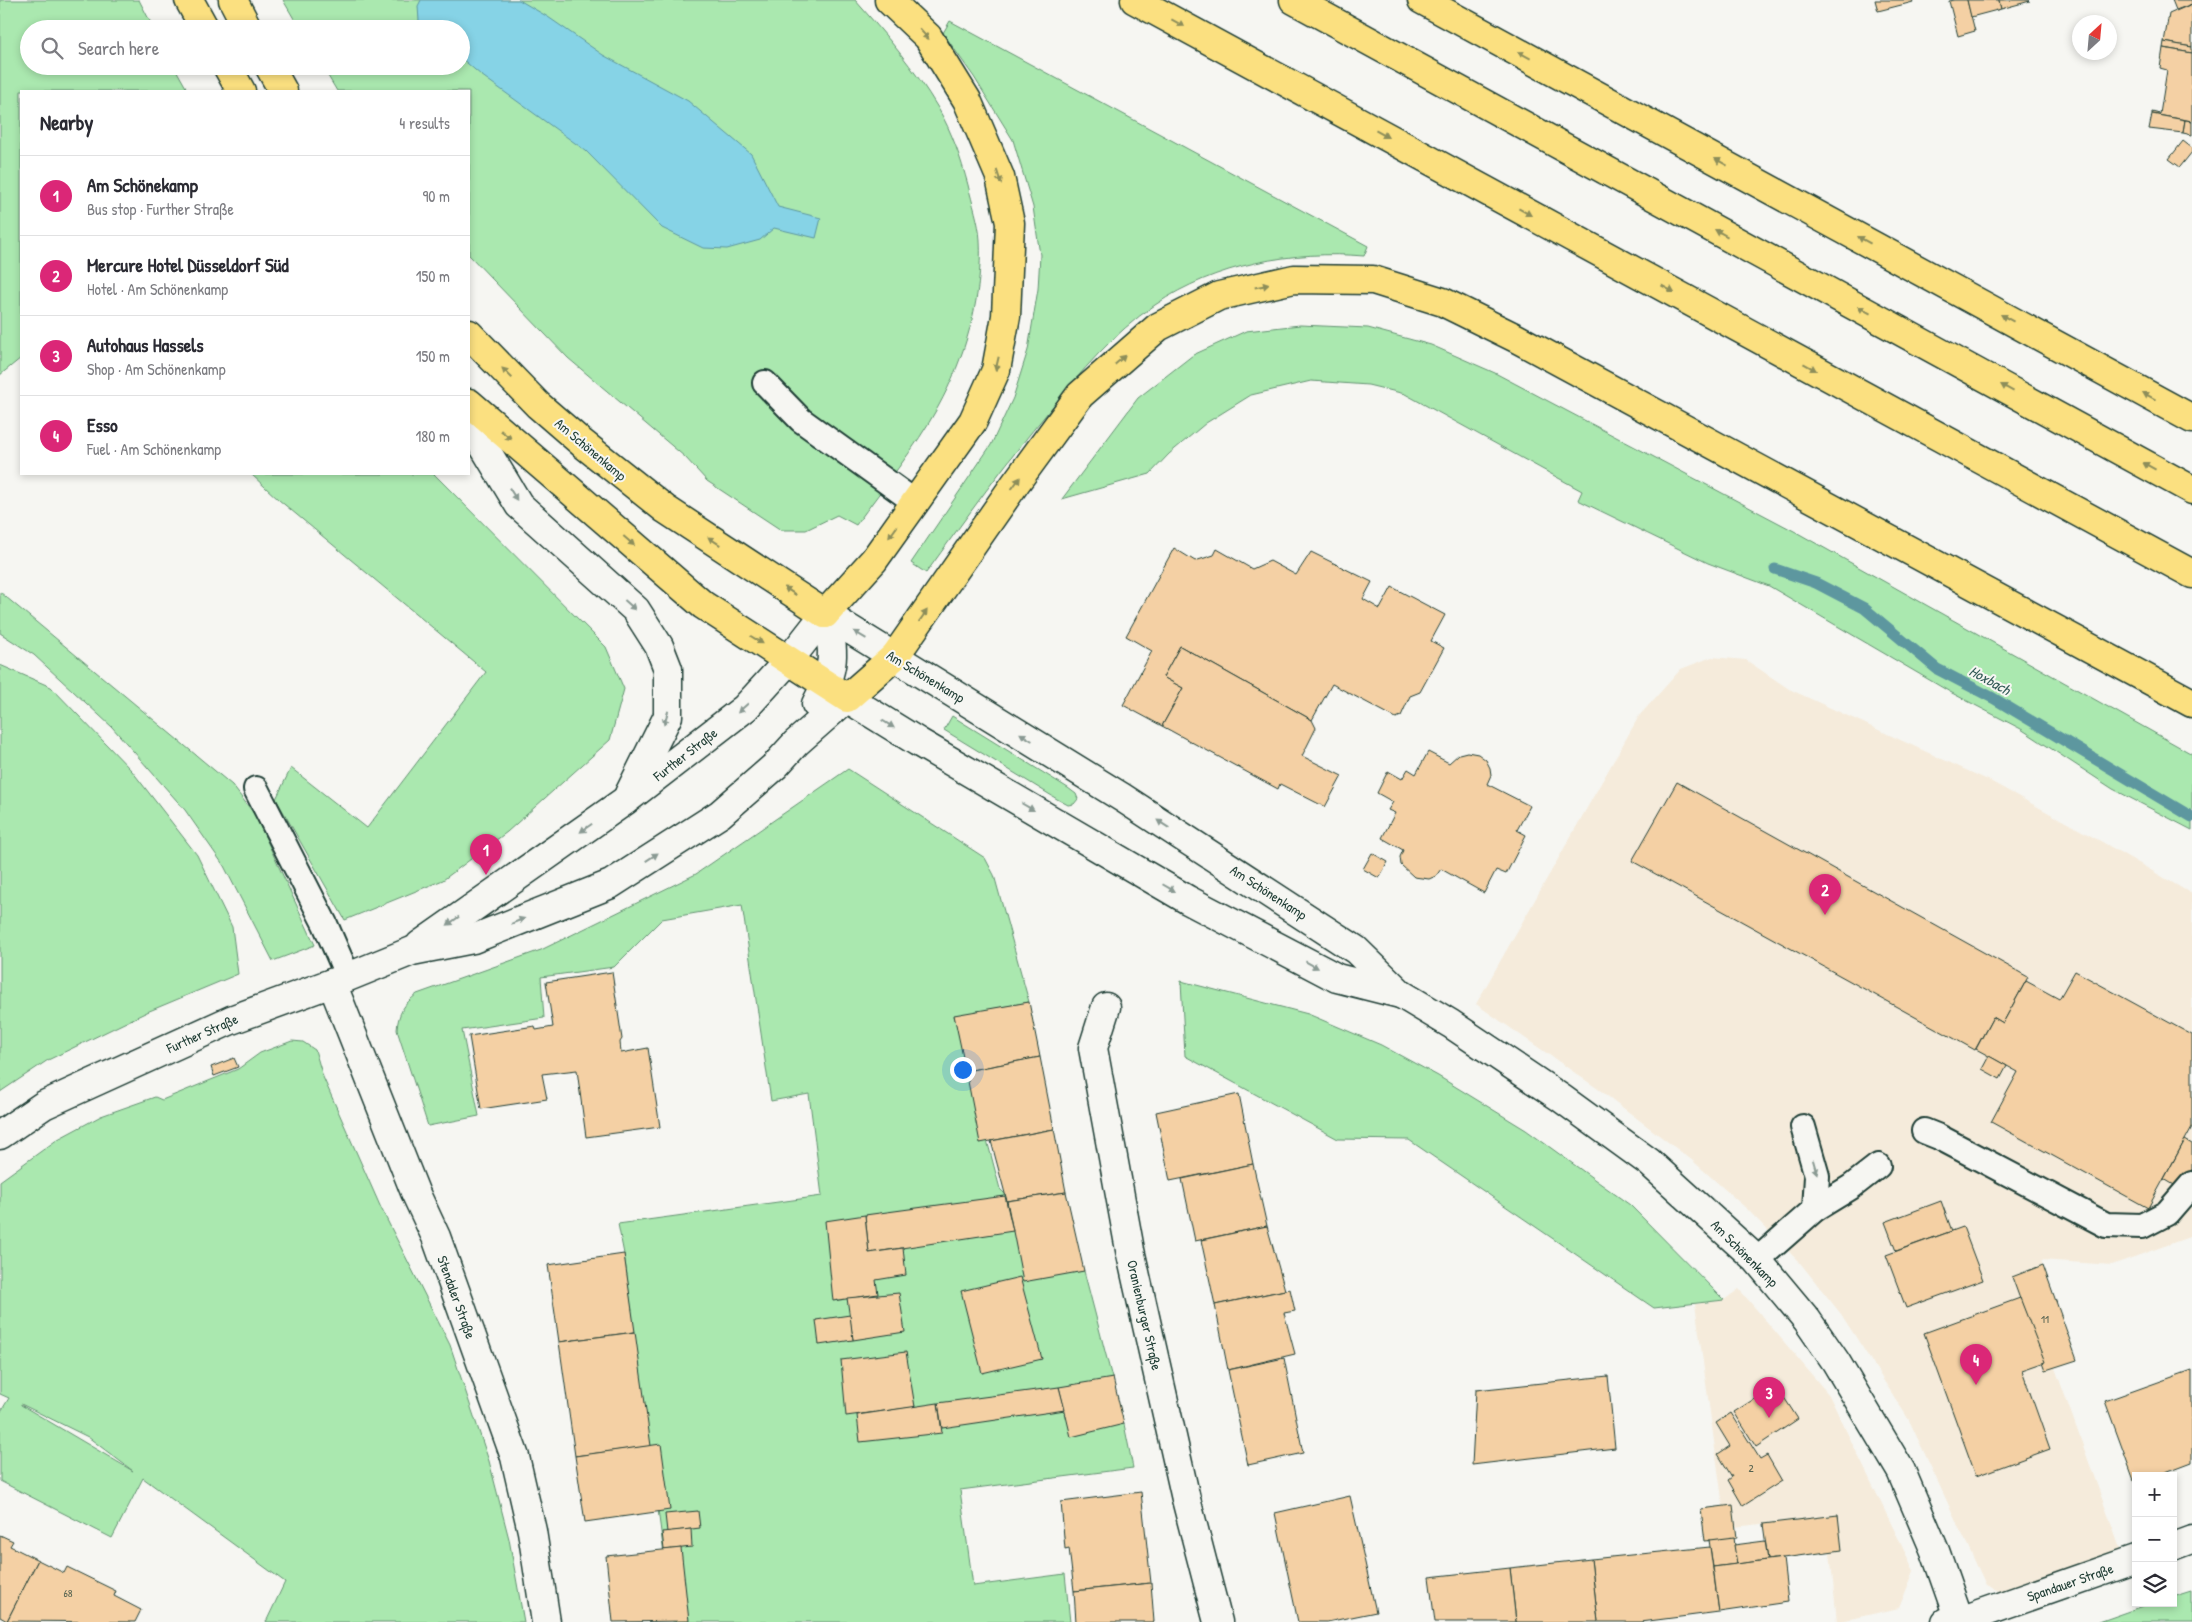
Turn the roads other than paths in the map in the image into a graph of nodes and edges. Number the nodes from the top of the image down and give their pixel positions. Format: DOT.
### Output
graph roads {
  1 [pos="189,0"];
  2 [pos="233,0"];
  3 [pos="889,0"];
  4 [pos="1135,0"];
  5 [pos="1294,0"];
  6 [pos="1422,0"];
  7 [pos="201,20"];
  8 [pos="243,20"];
  9 [pos="232,75"];
  10 [pos="274,75"];
  11 [pos="240,90"];
  12 [pos="282,90"];
  13 [pos="470,335"];
  14 [pos="765,383"];
  15 [pos="470,404"];
  16 [pos="2192,419"];
  17 [pos="470,424"];
  18 [pos="2192,490"];
  19 [pos="915,502"];
  20 [pos="2192,574"];
  21 [pos="825,614"];
  22 [pos="895,656"];
  23 [pos="789,660"];
  24 [pos="837,692"];
  25 [pos="2192,702"];
  26 [pos="256,790"];
  27 [pos="626,800"];
  28 [pos="412,951"];
  29 [pos="340,980"];
  30 [pos="1401,994"];
  31 [pos="1106,1007"];
  32 [pos="1803,1127"];
  33 [pos="1924,1131"];
  34 [pos="0,1135"];
  35 [pos="1878,1166"];
  36 [pos="2192,1184"];
  37 [pos="1815,1208"];
  38 [pos="1757,1260"];
  39 [pos="2192,1539"];
  40 [pos="2177,1545"];
  41 [pos="2132,1560"];
  42 [pos="546,1622"];
  43 [pos="1218,1622"];
  44 [pos="1956,1622"];
  1 -- 7 [label="main road"];
  2 -- 8 [label="main road"];
  3 -- 19 [label="main road, one-way"];
  4 -- 20 [label="main road, one-way"];
  18 -- 5 [label="main road, one-way"];
  16 -- 6 [label="main road, one-way"];
  9 -- 11 [label="main road"];
  10 -- 12 [label="main road"];
  21 -- 13 [label="main road, Am Schönenkamp, one-way"];
  14 -- 19 [label="lane"];
  15 -- 23 [label="main road, Am Schönenkamp, one-way"];
  17 -- 27 [label="street, one-way"];
  19 -- 21 [label="main road, one-way"];
  22 -- 21 [label="street, Am Schönenkamp, one-way"];
  21 -- 23 [label="street, Further Straße"];
  21 -- 24 [label="street, Further Straße"];
  22 -- 24 [label="main road, Further Straße"];
  22 -- 25 [label="main road, Further Straße, one-way"];
  30 -- 22 [label="street, Am Schönenkamp, one-way"];
  23 -- 24 [label="main road, Am Schönenkamp"];
  23 -- 27 [label="street, Further Straße, one-way"];
  28 -- 24 [label="street, Further Straße, one-way"];
  24 -- 30 [label="street, Am Schönenkamp, one-way"];
  26 -- 29 [label="lane"];
  27 -- 28 [label="street, Further Straße, one-way"];
  28 -- 29 [label="street, Further Straße"];
  29 -- 34 [label="street, Further Straße"];
  29 -- 42 [label="street, Stendaler Straße"];
  30 -- 38 [label="street, Am Schönenkamp"];
  31 -- 43 [label="street, Oranienburger Straße"];
  32 -- 37 [label="lane, one-way"];
  33 -- 36 [label="lane"];
  35 -- 37 [label="lane"];
  37 -- 38 [label="lane"];
  38 -- 44 [label="street, Am Schönenkamp"];
  39 -- 40 [label="street"];
  41 -- 44 [label="street, Spandauer Straße"];
}
